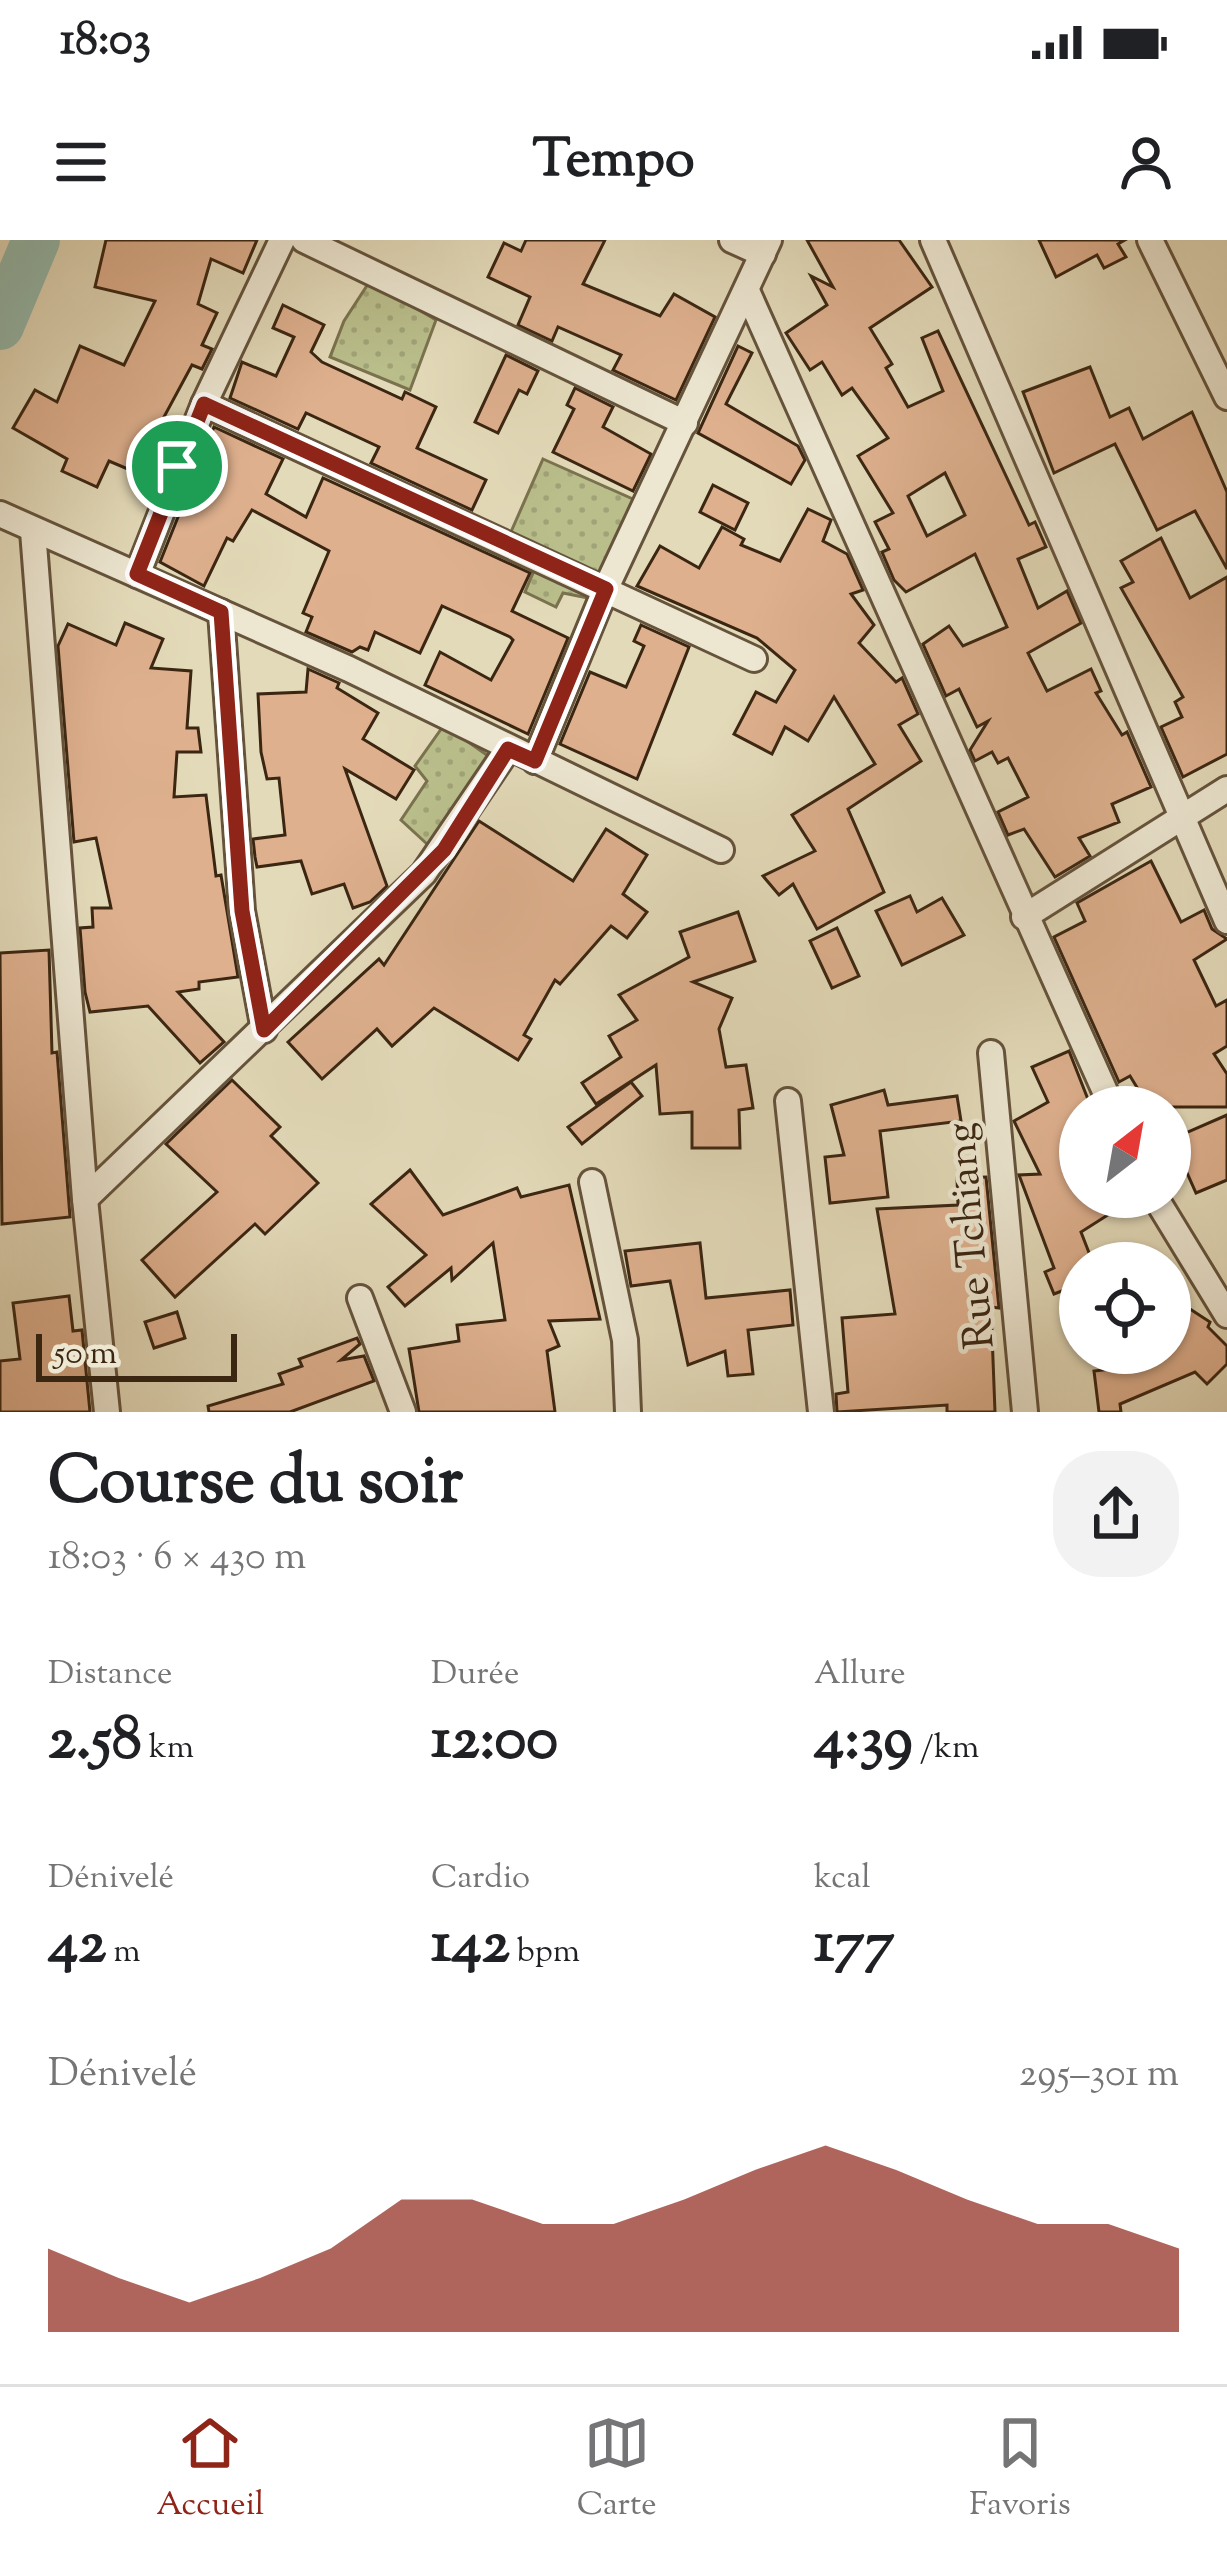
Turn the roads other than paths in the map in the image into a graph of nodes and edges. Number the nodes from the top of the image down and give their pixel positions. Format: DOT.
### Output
graph roads {
  1 [pos="282,240"];
  2 [pos="304,240"];
  3 [pos="732,240"];
  4 [pos="933,240"];
  5 [pos="1150,240"];
  6 [pos="766,247"];
  7 [pos="747,291"];
  8 [pos="1227,397"];
  9 [pos="204,404"];
  10 [pos="685,423"];
  11 [pos="0,514"];
  12 [pos="33,531"];
  13 [pos="137,574"];
  14 [pos="606,589"];
  15 [pos="221,612"];
  16 [pos="754,659"];
  17 [pos="508,749"];
  18 [pos="535,761"];
  19 [pos="1227,789"];
  20 [pos="1181,820"];
  21 [pos="721,850"];
  22 [pos="1024,916"];
  23 [pos="1227,921"];
  24 [pos="264,1030"];
  25 [pos="991,1053"];
  26 [pos="1102,1086"];
  27 [pos="788,1101"];
  28 [pos="592,1182"];
  29 [pos="85,1199"];
  30 [pos="1168,1218"];
  31 [pos="360,1298"];
  32 [pos="1227,1315"];
  33 [pos="107,1412"];
  34 [pos="404,1412"];
  35 [pos="628,1412"];
  36 [pos="820,1412"];
  37 [pos="1025,1412"];
  1 -- 9 [label="street"];
  2 -- 10 [label="street"];
  3 -- 6 [label="street"];
  4 -- 20 [label="street"];
  5 -- 8 [label="street"];
  6 -- 7 [label="street"];
  7 -- 10 [label="street"];
  7 -- 22 [label="street"];
  9 -- 13 [label="street"];
  9 -- 14 [label="street"];
  10 -- 14 [label="street"];
  11 -- 12 [label="street"];
  12 -- 13 [label="street"];
  12 -- 29 [label="street"];
  13 -- 15 [label="street"];
  14 -- 16 [label="street"];
  14 -- 18 [label="street"];
  15 -- 17 [label="street"];
  15 -- 24 [label="street"];
  17 -- 18 [label="street"];
  17 -- 24 [label="street"];
  18 -- 21 [label="street"];
  19 -- 20 [label="street"];
  20 -- 22 [label="street"];
  20 -- 23 [label="street"];
  22 -- 26 [label="street"];
  24 -- 29 [label="street"];
  25 -- 37 [label="street, Rue Tchiang"];
  27 -- 36 [label="street"];
  28 -- 35 [label="street"];
  29 -- 33 [label="street"];
  30 -- 32 [label="street"];
  31 -- 34 [label="street"];
}
